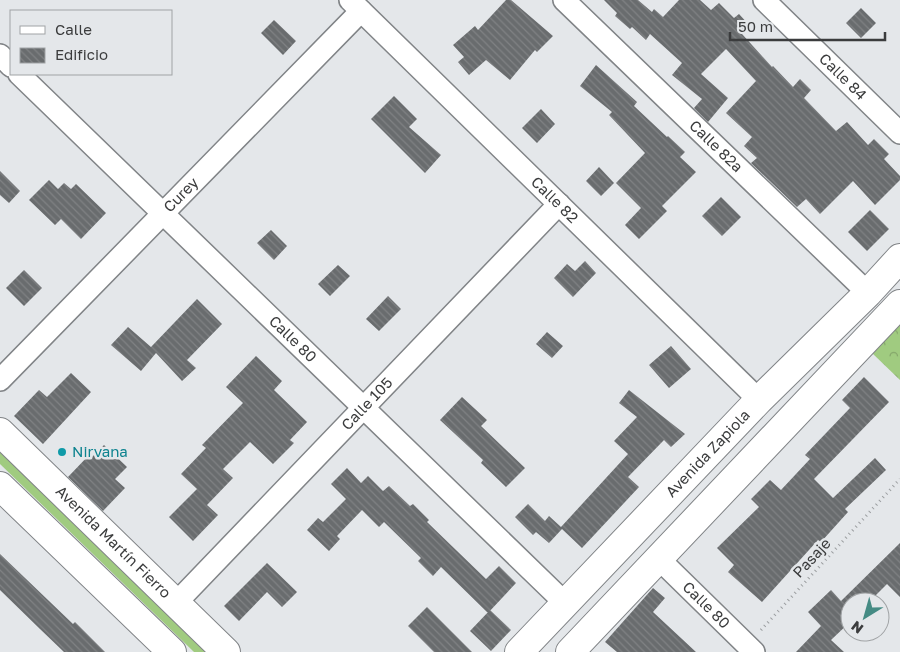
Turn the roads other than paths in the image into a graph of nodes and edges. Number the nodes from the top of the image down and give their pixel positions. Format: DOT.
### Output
graph roads {
  1 [pos="564,0"];
  2 [pos="764,0"];
  3 [pos="356,6"];
  4 [pos="0,55"];
  5 [pos="10,65"];
  6 [pos="20,75"];
  7 [pos="900,132"];
  8 [pos="559,204"];
  9 [pos="163,213"];
  10 [pos="900,258"];
  11 [pos="868,293"];
  12 [pos="900,304"];
  13 [pos="0,380"];
  14 [pos="759,400"];
  15 [pos="363,407"];
  16 [pos="0,432"];
  17 [pos="0,486"];
  18 [pos="659,559"];
  19 [pos="176,603"];
  20 [pos="566,604"];
  21 [pos="750,648"];
  22 [pos="172,652"];
  23 [pos="226,652"];
  24 [pos="520,652"];
  25 [pos="570,652"];
  1 -- 11 [label="street, Calle 82a"];
  2 -- 7 [label="street, Calle 84"];
  3 -- 8 [label="street, Calle 82"];
  3 -- 9 [label="street, Curey"];
  4 -- 5 [label="street"];
  6 -- 9 [label="street, Calle 80"];
  8 -- 14 [label="street, Calle 82"];
  8 -- 15 [label="street, Calle 105"];
  9 -- 13 [label="street, Curey"];
  9 -- 15 [label="street, Calle 80"];
  10 -- 11 [label="main road, Avenida Zapiola"];
  11 -- 14 [label="main road, Avenida Zapiola"];
  12 -- 18 [label="main road"];
  14 -- 20 [label="main road, Avenida Zapiola"];
  15 -- 19 [label="street, Calle 105"];
  15 -- 20 [label="street, Calle 80"];
  16 -- 19 [label="main road, Avenida Martín Fierro"];
  17 -- 22 [label="main road"];
  18 -- 21 [label="street, Calle 80"];
  18 -- 25 [label="main road"];
  19 -- 23 [label="main road, Avenida Martín Fierro"];
  20 -- 24 [label="main road, Avenida Zapiola"];
}
